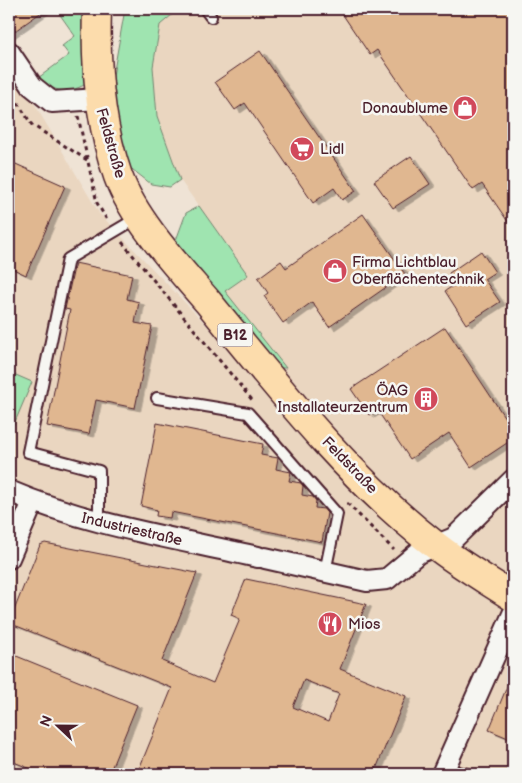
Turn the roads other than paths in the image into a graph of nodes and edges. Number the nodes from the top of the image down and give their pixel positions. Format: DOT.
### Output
graph roads {
  1 [pos="106,15"];
  2 [pos="9,52"];
  3 [pos="98,99"];
  4 [pos="140,216"];
  5 [pos="157,398"];
  6 [pos="513,480"];
  7 [pos="9,491"];
  8 [pos="33,502"];
  9 [pos="99,523"];
  10 [pos="434,545"];
  11 [pos="9,558"];
  12 [pos="325,572"];
  13 [pos="513,597"];
  14 [pos="513,614"];
  15 [pos="443,772"];
  16 [pos="468,774"];
  1 -- 3 [label="main road, Feldstraße"];
  2 -- 3 [label="street"];
  3 -- 4 [label="main road, Feldstraße / B12"];
  4 -- 9 [label="lane"];
  4 -- 10 [label="main road, Feldstraße / B12"];
  5 -- 12 [label="lane"];
  6 -- 10 [label="street, Industriestraße"];
  7 -- 8 [label="street, Industriestraße"];
  8 -- 9 [label="street, Industriestraße"];
  8 -- 11 [label="street"];
  9 -- 12 [label="street, Industriestraße"];
  10 -- 12 [label="street, Industriestraße"];
  10 -- 13 [label="main road, Feldstraße / B12"];
  14 -- 15 [label="street"];
  15 -- 16 [label="lane"];
}
